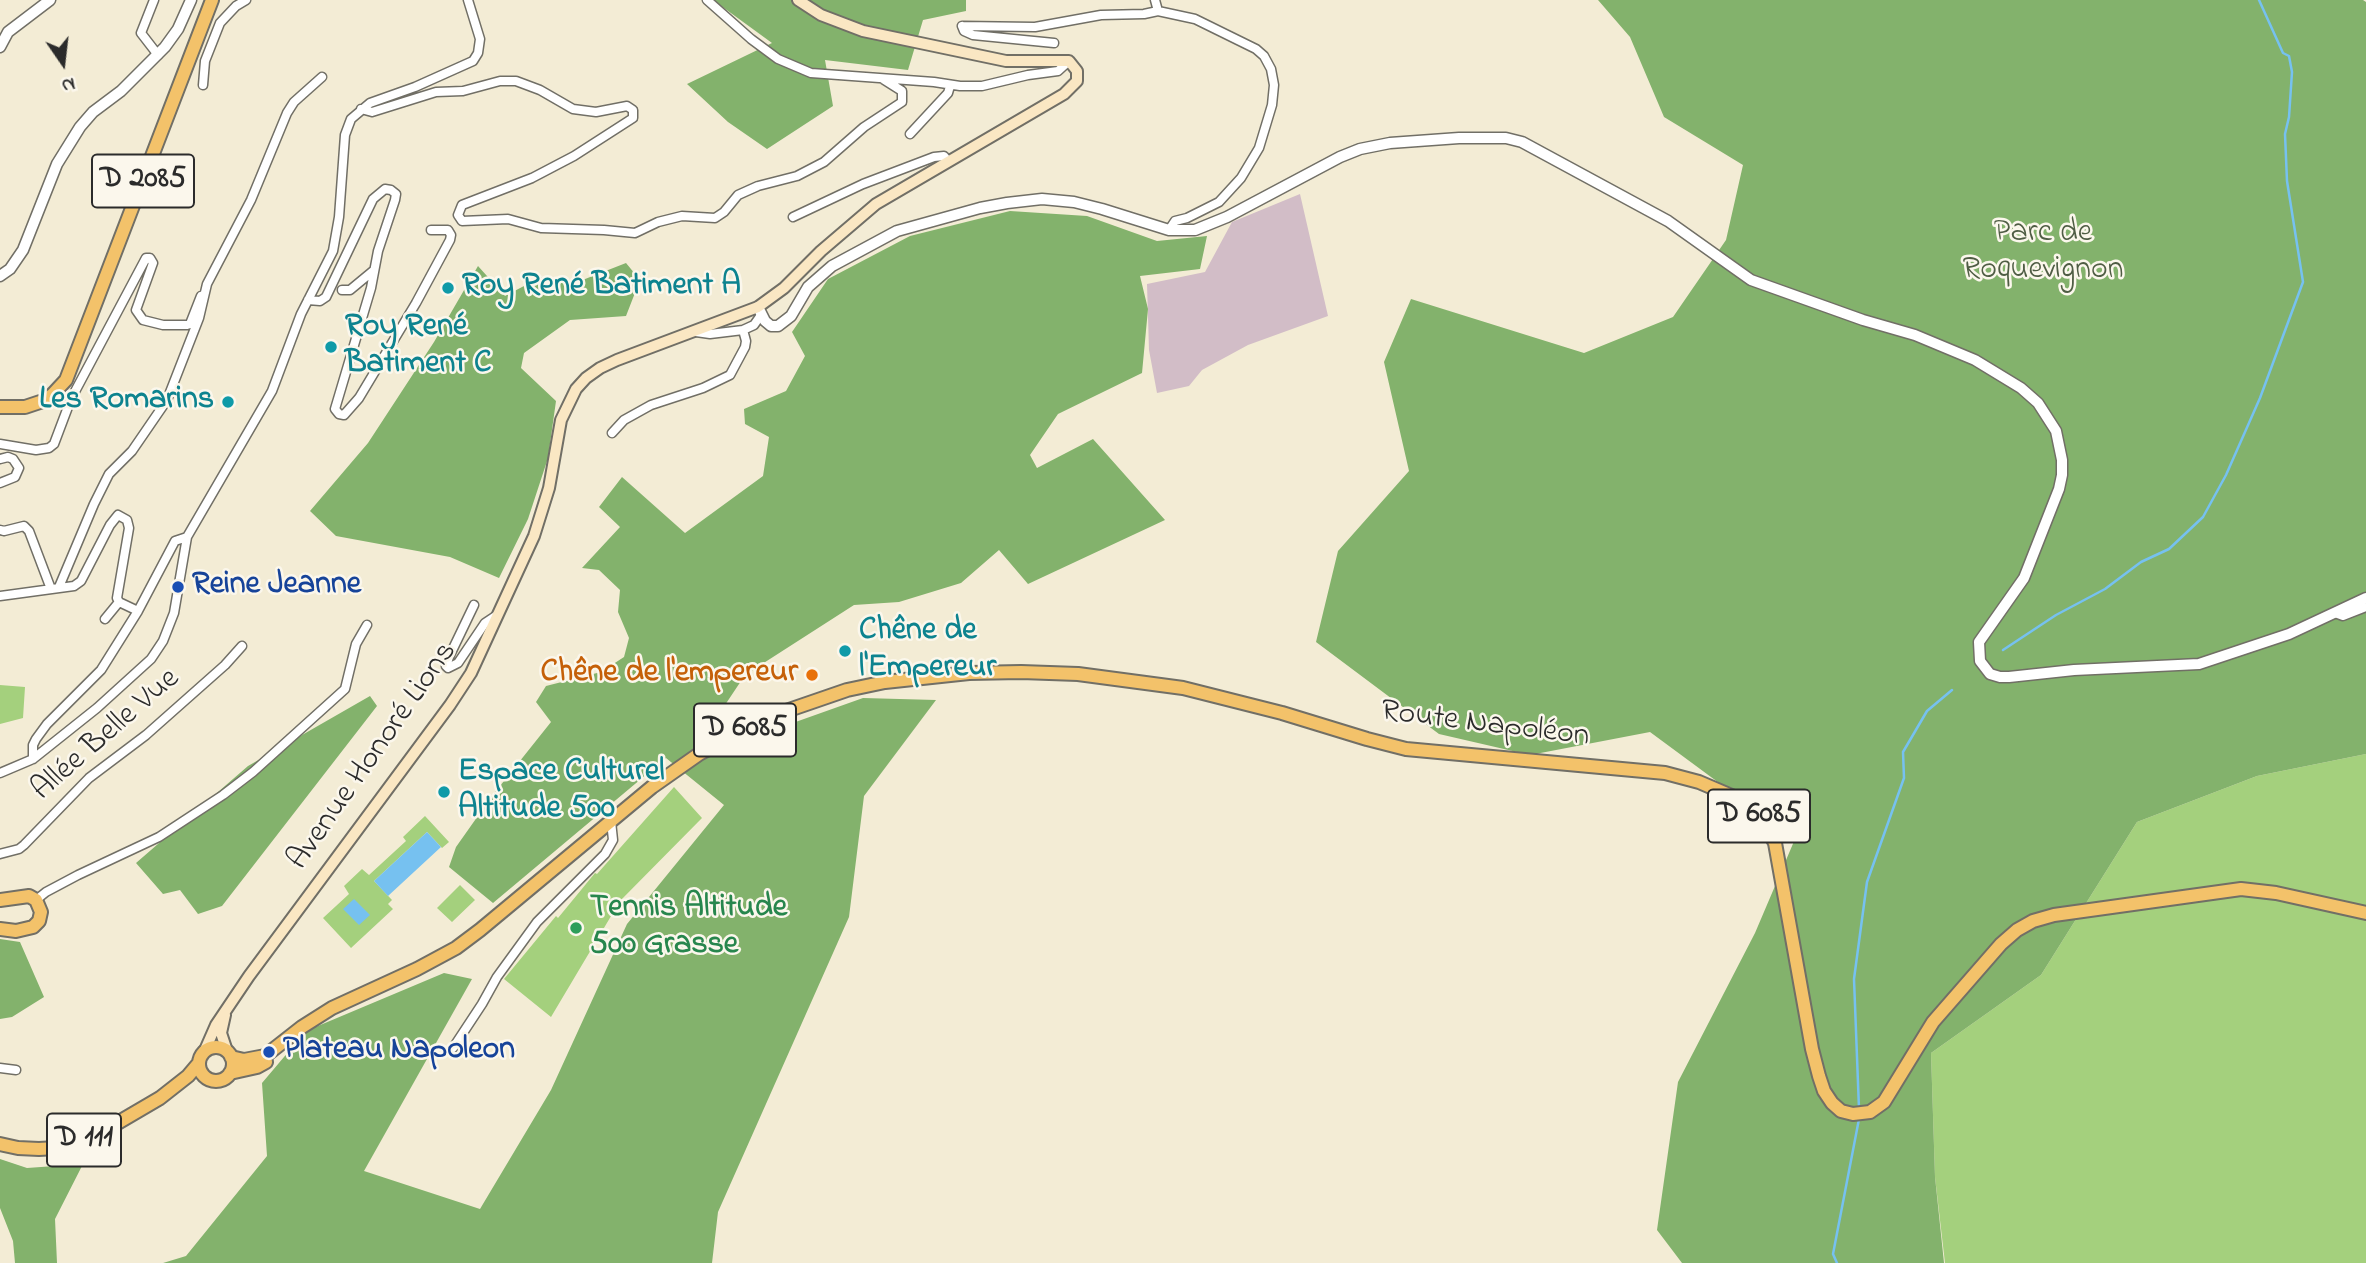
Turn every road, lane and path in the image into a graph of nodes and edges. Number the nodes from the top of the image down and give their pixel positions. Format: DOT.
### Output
graph roads {
  1 [pos="50,0"];
  2 [pos="153,0"];
  3 [pos="191,0"];
  4 [pos="212,0"];
  5 [pos="246,0"];
  6 [pos="467,0"];
  7 [pos="706,0"];
  8 [pos="798,0"];
  9 [pos="1155,0"];
  10 [pos="1158,11"];
  11 [pos="1054,43"];
  12 [pos="0,47"];
  13 [pos="158,55"];
  14 [pos="1069,61"];
  15 [pos="322,77"];
  16 [pos="883,79"];
  17 [pos="203,85"];
  18 [pos="950,86"];
  19 [pos="361,109"];
  20 [pos="910,134"];
  21 [pos="948,160"];
  22 [pos="793,217"];
  23 [pos="431,230"];
  24 [pos="1169,230"];
  25 [pos="373,271"];
  26 [pos="0,276"];
  27 [pos="207,285"];
  28 [pos="342,289"];
  29 [pos="308,300"];
  30 [pos="760,311"];
  31 [pos="743,330"];
  32 [pos="696,332"];
  33 [pos="73,362"];
  34 [pos="87,369"];
  35 [pos="0,407"];
  36 [pos="612,433"];
  37 [pos="0,444"];
  38 [pos="0,459"];
  39 [pos="0,483"];
  40 [pos="0,530"];
  41 [pos="187,537"];
  42 [pos="55,588"];
  43 [pos="0,596"];
  44 [pos="2366,598"];
  45 [pos="119,602"];
  46 [pos="474,606"];
  47 [pos="2366,607"];
  48 [pos="138,611"];
  49 [pos="500,613"];
  50 [pos="2335,613"];
  51 [pos="105,619"];
  52 [pos="367,625"];
  53 [pos="242,646"];
  54 [pos="33,760"];
  55 [pos="0,773"];
  56 [pos="611,821"];
  57 [pos="0,854"];
  58 [pos="0,900"];
  59 [pos="36,900"];
  60 [pos="2366,914"];
  61 [pos="0,929"];
  62 [pos="226,1012"];
  63 [pos="289,1037"];
  64 [pos="453,1048"];
  65 [pos="205,1051"];
  66 [pos="229,1054"];
  67 [pos="199,1063"];
  68 [pos="0,1068"];
  69 [pos="16,1070"];
  70 [pos="230,1073"];
  71 [pos="209,1079"];
  72 [pos="160,1098"];
  73 [pos="0,1144"];
  1 -- 12 [label="street"];
  2 -- 13 [label="street"];
  3 -- 13 [label="street"];
  4 -- 33 [label="main road, D 2085"];
  5 -- 17 [label="street"];
  6 -- 19 [label="street"];
  7 -- 16 [label="street"];
  8 -- 14 [label="main road"];
  9 -- 10 [label="street"];
  10 -- 11 [label="street"];
  10 -- 24 [label="street"];
  13 -- 26 [label="street"];
  14 -- 18 [label="street"];
  14 -- 21 [label="main road, Avenue Honoré Lions"];
  15 -- 27 [label="street"];
  16 -- 18 [label="street"];
  16 -- 19 [label="street"];
  18 -- 20 [label="street"];
  19 -- 29 [label="street"];
  21 -- 22 [label="street"];
  21 -- 30 [label="main road, Avenue Honoré Lions"];
  23 -- 25 [label="street"];
  24 -- 30 [label="street"];
  24 -- 50 [label="street"];
  25 -- 28 [label="street"];
  25 -- 29 [label="street"];
  27 -- 34 [label="street"];
  27 -- 42 [label="street"];
  29 -- 41 [label="street"];
  30 -- 31 [label="street"];
  30 -- 32 [label="main road, Avenue Honoré Lions"];
  31 -- 32 [label="street"];
  31 -- 36 [label="street"];
  32 -- 49 [label="main road, Avenue Honoré Lions"];
  33 -- 34 [label="street"];
  33 -- 35 [label="main road, D 2085"];
  34 -- 37 [label="street"];
  38 -- 39 [label="street"];
  40 -- 42 [label="street"];
  41 -- 48 [label="street"];
  41 -- 54 [label="street"];
  42 -- 43 [label="street"];
  42 -- 45 [label="street"];
  44 -- 50 [label="street"];
  45 -- 48 [label="street"];
  45 -- 51 [label="street"];
  46 -- 49 [label="street"];
  47 -- 50 [label="street"];
  48 -- 54 [label="street"];
  49 -- 62 [label="main road, Avenue Honoré Lions"];
  52 -- 59 [label="street"];
  53 -- 57 [label="street, Allée Belle Vue"];
  54 -- 55 [label="street"];
  56 -- 60 [label="main road, Route Napoléon / D 6085"];
  56 -- 63 [label="main road, Route Napoléon / D 6085"];
  56 -- 64 [label="street"];
  58 -- 59 [label="main road"];
  59 -- 61 [label="main road"];
  62 -- 65 [label="main road, Avenue Honoré Lions"];
  62 -- 66 [label="main road"];
  63 -- 66 [label="main road, Route Napoléon / D 6085"];
  63 -- 70 [label="main road, Route Napoléon / D 6085"];
  65 -- 66 [label="main road"];
  65 -- 67 [label="main road"];
  66 -- 70 [label="main road"];
  67 -- 71 [label="main road"];
  67 -- 72 [label="main road, D 111"];
  68 -- 69 [label="street"];
  70 -- 71 [label="main road"];
  71 -- 72 [label="main road, D 111"];
  72 -- 73 [label="main road, D 111"];
}
